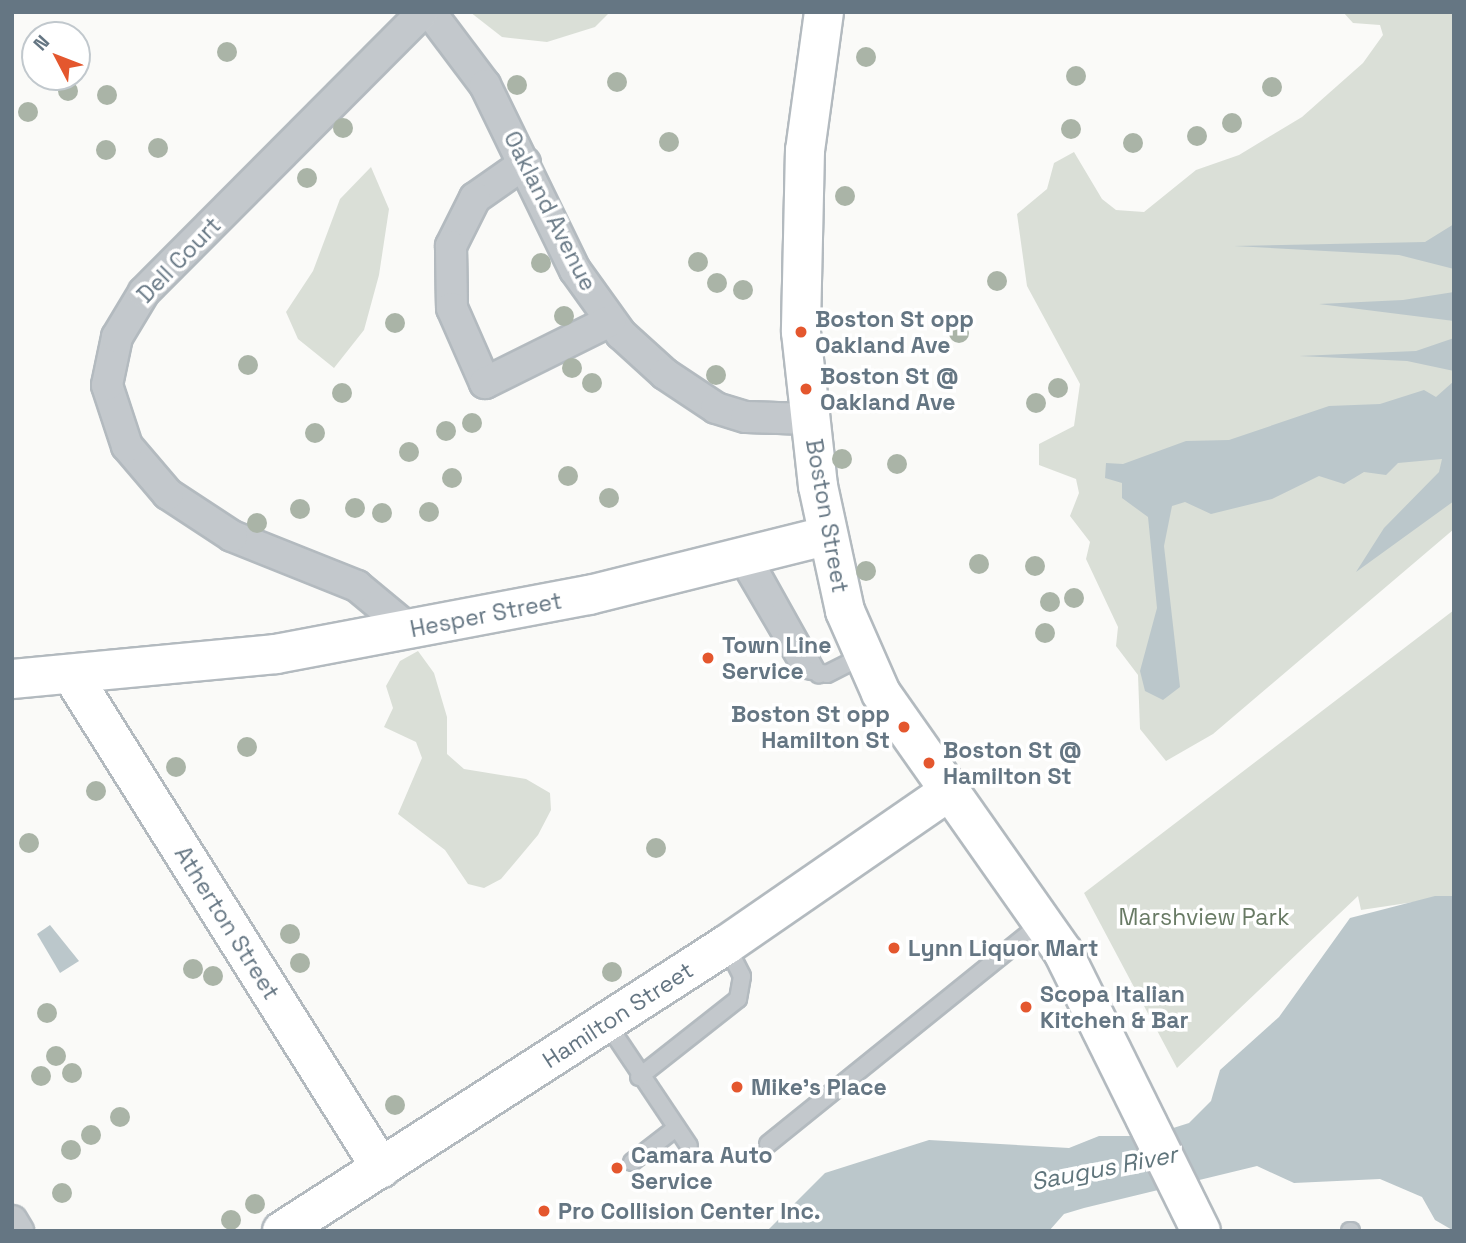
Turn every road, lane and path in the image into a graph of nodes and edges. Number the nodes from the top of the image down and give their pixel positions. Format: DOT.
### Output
graph roads {
  1 [pos="423,12"];
  2 [pos="430,12"];
  3 [pos="824,12"];
  4 [pos="525,163"];
  5 [pos="610,321"];
  6 [pos="810,419"];
  7 [pos="826,536"];
  8 [pos="744,556"];
  9 [pos="410,630"];
  10 [pos="862,656"];
  11 [pos="73,677"];
  12 [pos="12,679"];
  13 [pos="949,791"];
  14 [pos="1044,920"];
  15 [pos="726,945"];
  16 [pos="606,1022"];
  17 [pos="639,1077"];
  18 [pos="676,1128"];
  19 [pos="768,1144"];
  20 [pos="689,1146"];
  21 [pos="632,1162"];
  22 [pos="381,1168"];
  23 [pos="12,1221"];
  24 [pos="1198,1223"];
  25 [pos="18,1231"];
  26 [pos="282,1231"];
  1 -- 9 [label="street, Dell Court"];
  2 -- 4 [label="street, Oakland Avenue"];
  3 -- 6 [label="main road, Boston Street"];
  4 -- 5 [label="street, Oakland Avenue"];
  4 -- 5 [label="street"];
  5 -- 6 [label="street, Oakland Avenue"];
  6 -- 7 [label="main road, Boston Street"];
  7 -- 8 [label="main road, Hesper Street"];
  7 -- 10 [label="main road, Boston Street"];
  8 -- 9 [label="main road, Hesper Street"];
  8 -- 10 [label="lane"];
  9 -- 11 [label="main road, Hesper Street"];
  10 -- 13 [label="main road, Boston Street"];
  11 -- 12 [label="main road, Hesper Street"];
  11 -- 22 [label="main road, Atherton Street"];
  13 -- 14 [label="main road, Boston Street"];
  13 -- 15 [label="main road, Hamilton Street"];
  14 -- 19 [label="lane"];
  14 -- 24 [label="main road, Boston Street"];
  15 -- 16 [label="main road, Hamilton Street"];
  15 -- 17 [label="lane"];
  16 -- 17 [label="lane"];
  16 -- 22 [label="main road, Hamilton Street"];
  17 -- 18 [label="lane"];
  18 -- 20 [label="lane"];
  18 -- 21 [label="lane"];
  22 -- 26 [label="main road, Hamilton Street"];
  23 -- 25 [label="street"];
}
